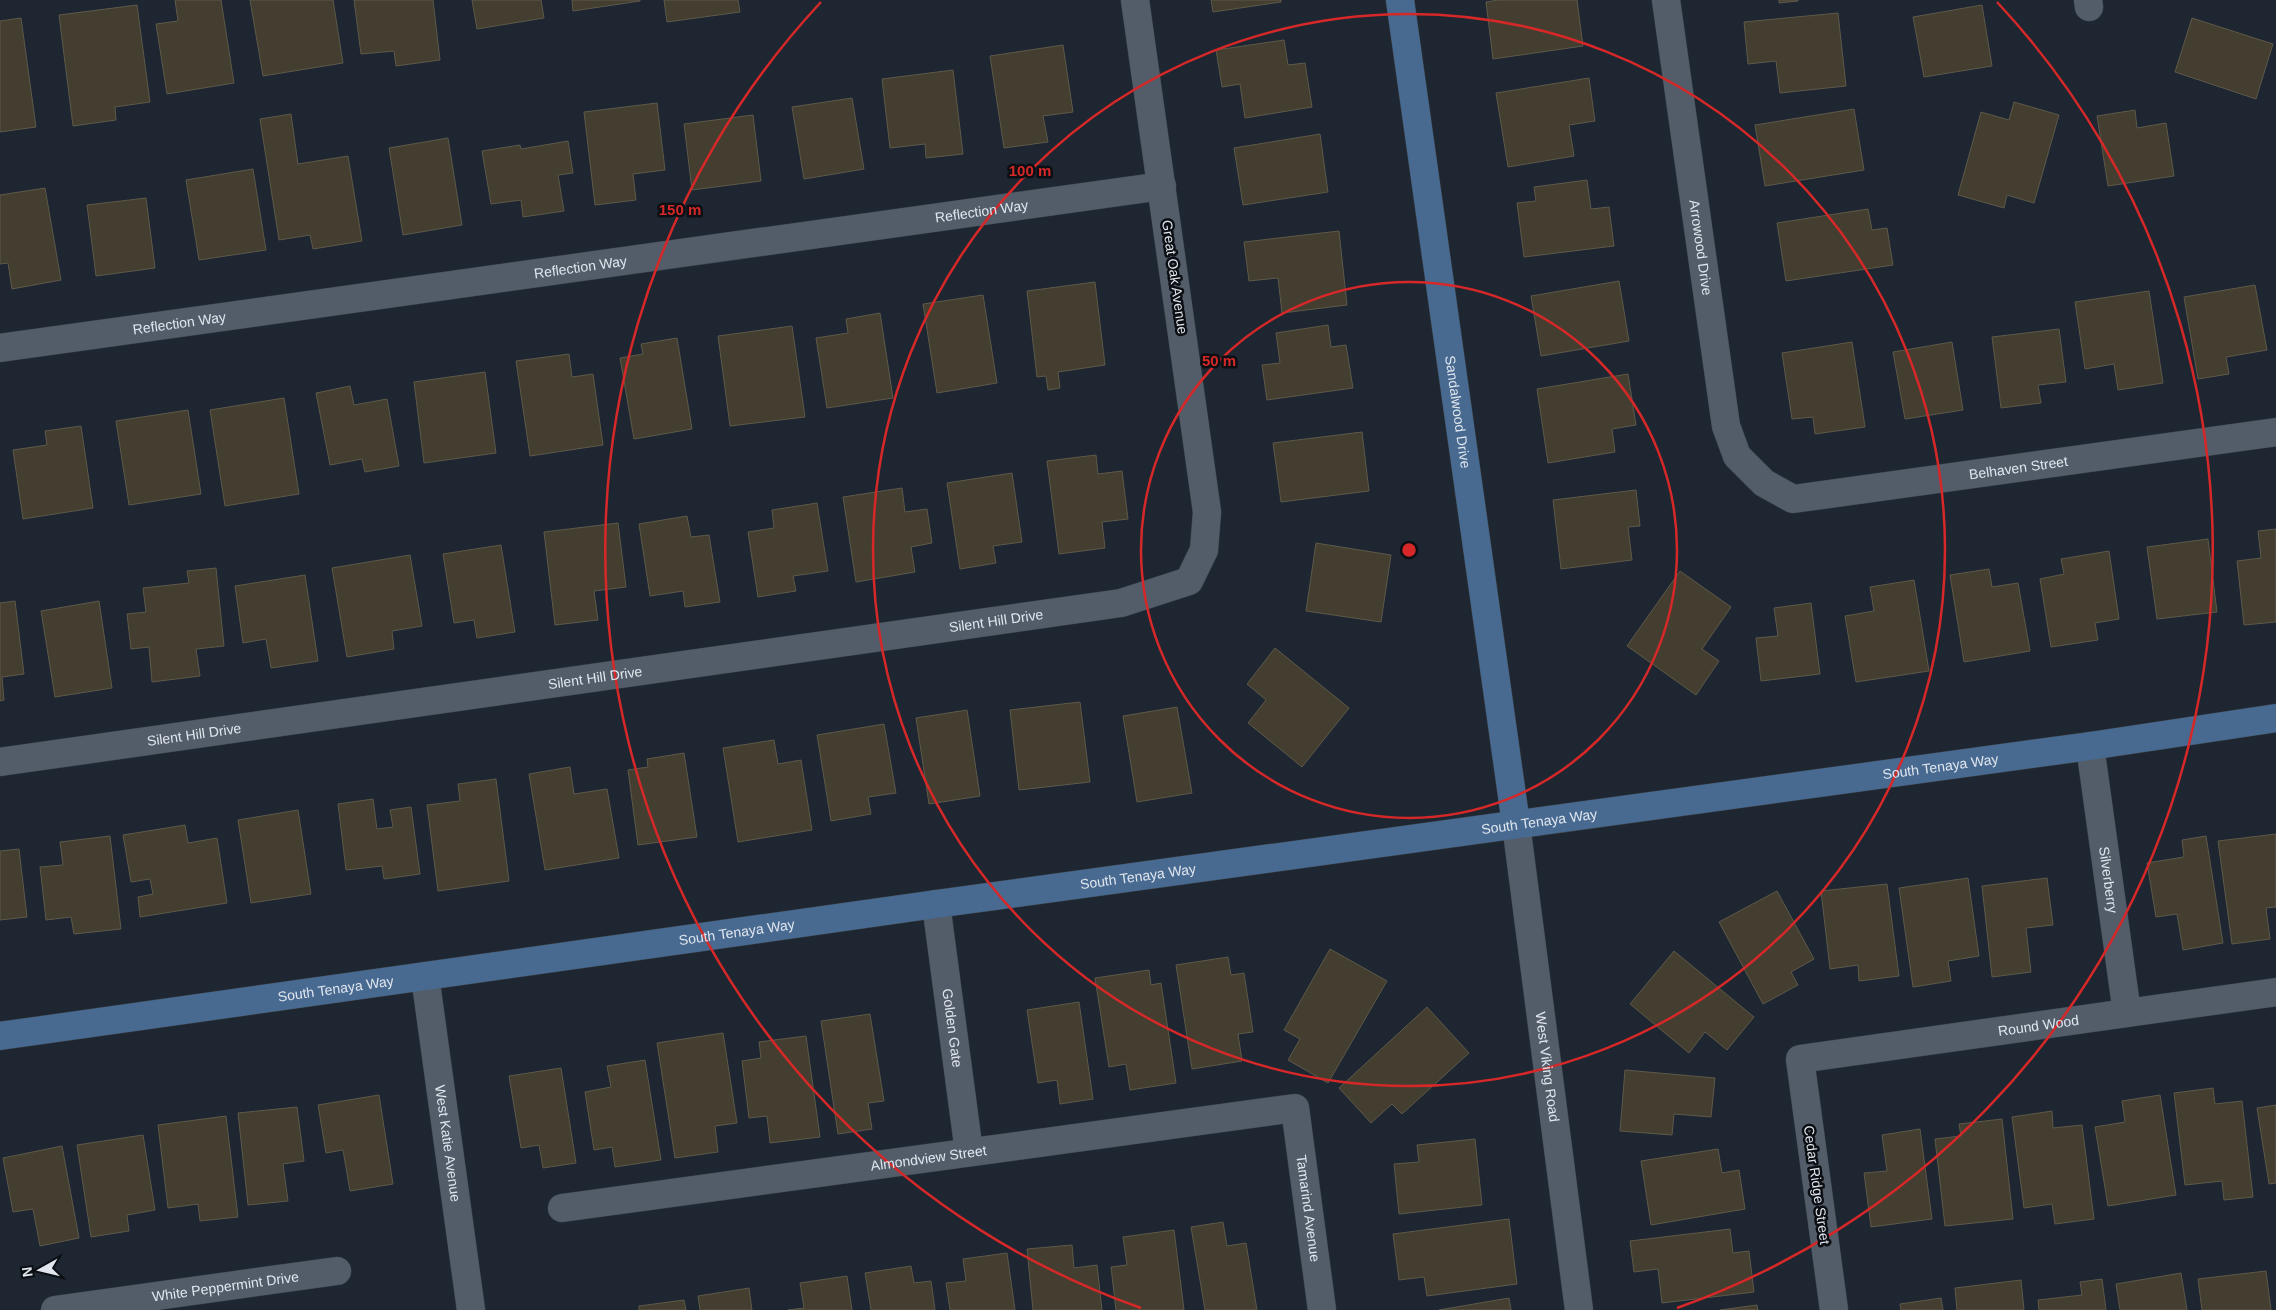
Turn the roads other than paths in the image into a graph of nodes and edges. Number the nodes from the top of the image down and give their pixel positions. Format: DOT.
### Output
graph roads {
  1 [pos="1135,0"];
  2 [pos="1400,0"];
  3 [pos="1666,0"];
  4 [pos="1162,186"];
  5 [pos="0,348"];
  6 [pos="2276,432"];
  7 [pos="1764,483"];
  8 [pos="1189,581"];
  9 [pos="2276,718"];
  10 [pos="2090,746"];
  11 [pos="0,762"];
  12 [pos="1516,824"];
  13 [pos="936,904"];
  14 [pos="425,976"];
  15 [pos="2276,992"];
  16 [pos="2127,1013"];
  17 [pos="0,1036"];
  18 [pos="1800,1059"];
  19 [pos="1295,1108"];
  20 [pos="969,1152"];
  21 [pos="562,1208"];
  22 [pos="337,1272"];
  23 [pos="55,1310"];
  24 [pos="471,1310"];
  25 [pos="1322,1310"];
  26 [pos="1579,1310"];
  27 [pos="1834,1310"];
  1 -- 4 [label="street, Great Oak Avenue"];
  2 -- 12 [label="street, Sandalwood Drive"];
  3 -- 7 [label="street, Arrowood Drive"];
  4 -- 5 [label="street, Reflection Way"];
  4 -- 8 [label="street, Great Oak Avenue"];
  6 -- 7 [label="street, Belhaven Street"];
  8 -- 11 [label="street, Silent Hill Drive"];
  9 -- 10 [label="street, South Tenaya Way"];
  10 -- 12 [label="street, South Tenaya Way"];
  10 -- 16 [label="street, Silverberry"];
  12 -- 13 [label="street, South Tenaya Way"];
  12 -- 26 [label="street, West Viking Road"];
  13 -- 14 [label="street, South Tenaya Way"];
  13 -- 20 [label="street, Golden Gate"];
  14 -- 17 [label="street, South Tenaya Way"];
  14 -- 24 [label="street, West Katie Avenue"];
  15 -- 16 [label="street, Round Wood"];
  16 -- 18 [label="street, Round Wood"];
  18 -- 27 [label="street, Cedar Ridge Street"];
  19 -- 20 [label="street, Almondview Street"];
  19 -- 25 [label="street, Tamarind Avenue"];
  20 -- 21 [label="street, Almondview Street"];
  22 -- 23 [label="street, White Peppermint Drive"];
}
